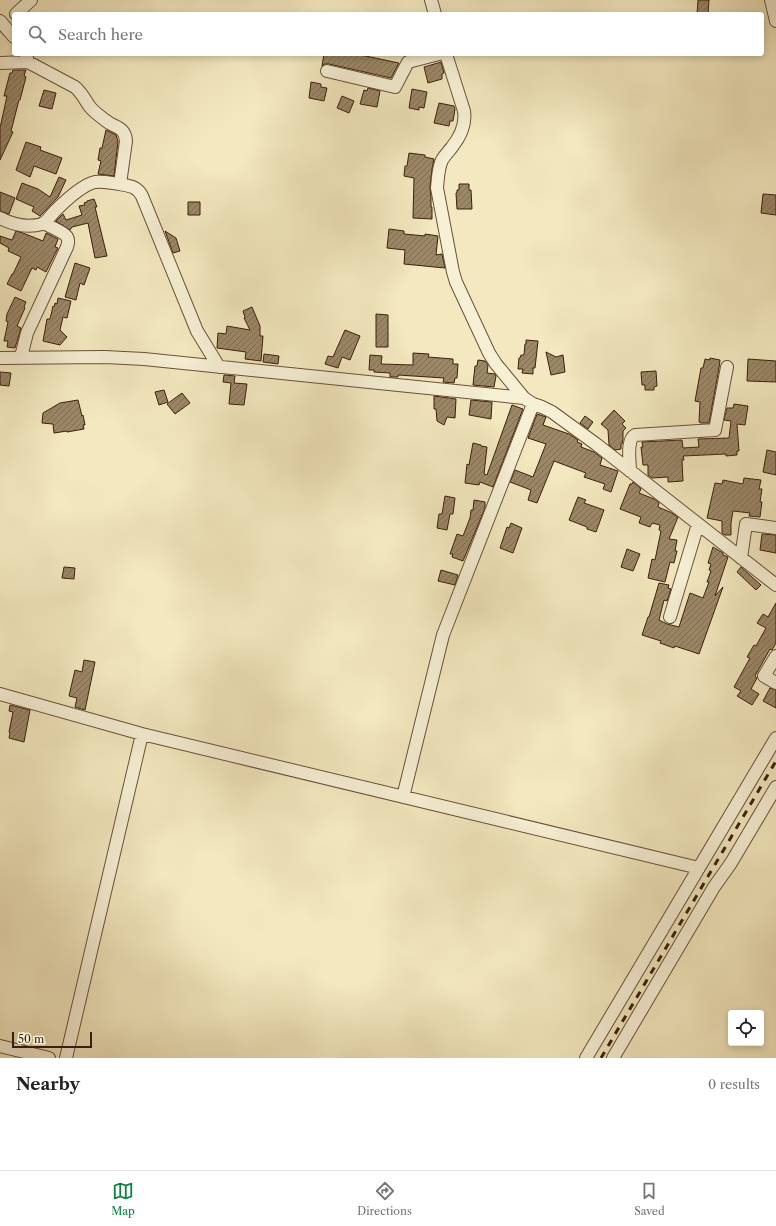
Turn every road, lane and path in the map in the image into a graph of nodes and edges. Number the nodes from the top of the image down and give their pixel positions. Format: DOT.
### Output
graph roads {
  1 [pos="31,0"];
  2 [pos="431,0"];
  3 [pos="770,0"];
  4 [pos="18,12"];
  5 [pos="434,12"];
  6 [pos="12,16"];
  7 [pos="776,21"];
  8 [pos="1,22"];
  9 [pos="12,35"];
  10 [pos="431,56"];
  11 [pos="447,56"];
  12 [pos="27,58"];
  13 [pos="0,63"];
  14 [pos="327,71"];
  15 [pos="120,184"];
  16 [pos="0,218"];
  17 [pos="43,223"];
  18 [pos="21,357"];
  19 [pos="0,358"];
  20 [pos="218,367"];
  21 [pos="727,367"];
  22 [pos="528,401"];
  23 [pos="630,471"];
  24 [pos="698,524"];
  25 [pos="776,528"];
  26 [pos="741,558"];
  27 [pos="776,585"];
  28 [pos="670,617"];
  29 [pos="776,656"];
  30 [pos="776,683"];
  31 [pos="0,694"];
  32 [pos="142,734"];
  33 [pos="776,738"];
  34 [pos="776,787"];
  35 [pos="403,797"];
  36 [pos="699,868"];
  37 [pos="0,1046"];
  38 [pos="49,1058"];
  39 [pos="66,1058"];
  40 [pos="586,1058"];
  41 [pos="613,1058"];
  1 -- 4 [label="street"];
  2 -- 5 [label="street"];
  3 -- 7 [label="street"];
  6 -- 8 [label="street"];
  8 -- 9 [label="street"];
  10 -- 14 [label="street"];
  11 -- 22 [label="street"];
  12 -- 13 [label="street"];
  12 -- 15 [label="street"];
  15 -- 17 [label="street"];
  15 -- 20 [label="street"];
  16 -- 17 [label="street"];
  17 -- 18 [label="street"];
  18 -- 19 [label="street"];
  18 -- 20 [label="street"];
  20 -- 22 [label="street"];
  21 -- 23 [label="street"];
  22 -- 23 [label="street"];
  22 -- 35 [label="street"];
  23 -- 24 [label="street"];
  24 -- 26 [label="street"];
  24 -- 28 [label="street"];
  25 -- 26 [label="street"];
  26 -- 27 [label="street"];
  29 -- 30 [label="street"];
  31 -- 32 [label="street"];
  32 -- 35 [label="street"];
  32 -- 39 [label="street"];
  33 -- 36 [label="street"];
  34 -- 41 [label="street"];
  35 -- 36 [label="street"];
  36 -- 40 [label="street"];
  37 -- 38 [label="street"];
}
